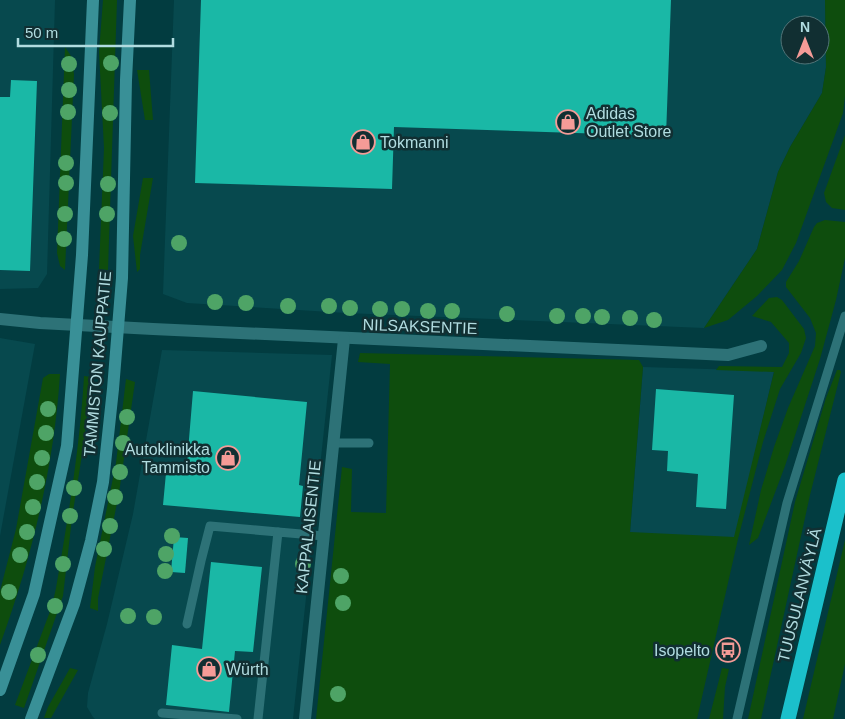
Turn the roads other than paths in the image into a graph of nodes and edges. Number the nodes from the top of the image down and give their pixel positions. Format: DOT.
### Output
graph roads {
  1 [pos="93,0"];
  2 [pos="130,0"];
  3 [pos="845,316"];
  4 [pos="0,319"];
  5 [pos="77,325"];
  6 [pos="118,327"];
  7 [pos="344,338"];
  8 [pos="761,346"];
  9 [pos="333,443"];
  10 [pos="369,443"];
  11 [pos="845,480"];
  12 [pos="278,532"];
  13 [pos="324,536"];
  14 [pos="187,624"];
  15 [pos="0,690"];
  16 [pos="162,713"];
  17 [pos="31,719"];
  18 [pos="237,719"];
  19 [pos="258,719"];
  20 [pos="305,719"];
  21 [pos="737,719"];
  22 [pos="788,719"];
  1 -- 5 [label="main road, TAMMISTON KAUPPATIE"];
  2 -- 6 [label="main road, TAMMISTON KAUPPATIE"];
  3 -- 21 [label="lane"];
  4 -- 5 [label="street, NILSAKSENTIE"];
  5 -- 6 [label="street, NILSAKSENTIE"];
  5 -- 15 [label="main road, TAMMISTON KAUPPATIE"];
  6 -- 7 [label="street, NILSAKSENTIE"];
  6 -- 17 [label="main road, TAMMISTON KAUPPATIE"];
  7 -- 8 [label="street, NILSAKSENTIE"];
  7 -- 9 [label="street, KAPPALAISENTIE"];
  9 -- 10 [label="lane"];
  9 -- 13 [label="street, KAPPALAISENTIE"];
  11 -- 22 [label="highway, TUUSULANVÄYLÄ"];
  12 -- 13 [label="lane"];
  12 -- 14 [label="lane"];
  12 -- 19 [label="lane"];
  13 -- 20 [label="street, KAPPALAISENTIE"];
  16 -- 18 [label="lane"];
}
